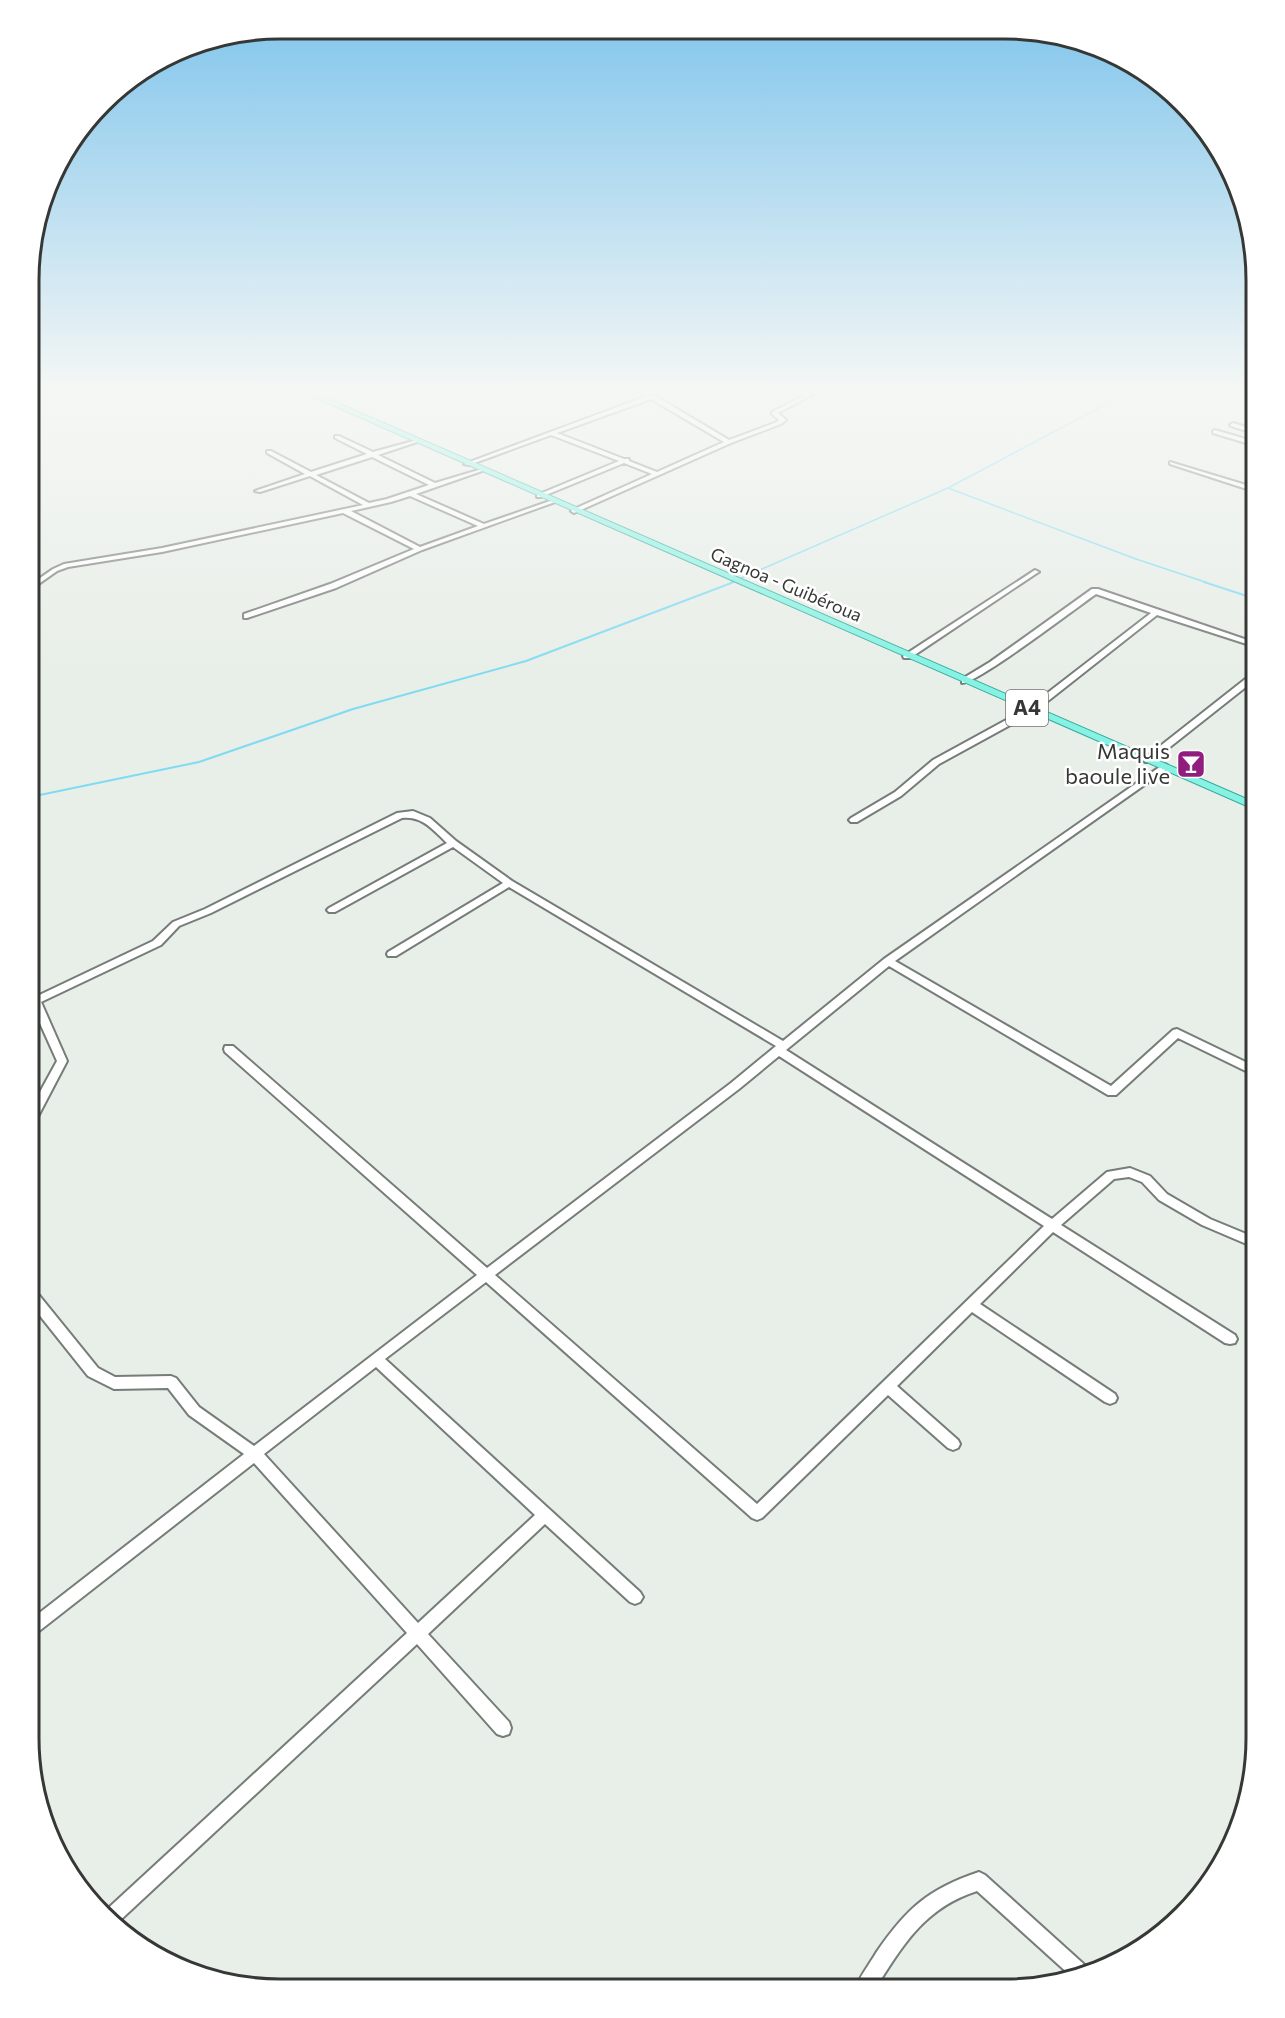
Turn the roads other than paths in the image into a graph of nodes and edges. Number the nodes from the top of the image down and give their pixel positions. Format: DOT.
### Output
graph roads {
  1 [pos="275,485"];
  2 [pos="333,485"];
  3 [pos="433,485"];
  4 [pos="514,485"];
  5 [pos="565,485"];
  6 [pos="633,485"];
  7 [pos="258,491"];
  8 [pos="410,494"];
  9 [pos="539,496"];
  10 [pos="552,502"];
  11 [pos="366,504"];
  12 [pos="345,511"];
  13 [pos="574,511"];
  14 [pos="483,526"];
  15 [pos="420,549"];
  16 [pos="1035,572"];
  17 [pos="39,582"];
  18 [pos="1156,612"];
  19 [pos="247,616"];
  20 [pos="1246,642"];
  21 [pos="907,656"];
  22 [pos="965,681"];
  23 [pos="1246,683"];
  24 [pos="1031,710"];
  25 [pos="1148,760"];
  26 [pos="1164,767"];
  27 [pos="1246,803"];
  28 [pos="854,820"];
  29 [pos="453,843"];
  30 [pos="509,883"];
  31 [pos="332,910"];
  32 [pos="392,954"];
  33 [pos="888,961"];
  34 [pos="39,999"];
  35 [pos="39,1010"];
  36 [pos="779,1047"];
  37 [pos="229,1048"];
  38 [pos="1246,1067"];
  39 [pos="39,1104"];
  40 [pos="1053,1225"];
  41 [pos="1246,1239"];
  42 [pos="487,1275"];
  43 [pos="39,1305"];
  44 [pos="971,1305"];
  45 [pos="1230,1339"];
  46 [pos="376,1359"];
  47 [pos="888,1386"];
  48 [pos="1110,1398"];
  49 [pos="953,1444"];
  50 [pos="255,1454"];
  51 [pos="545,1515"];
  52 [pos="635,1597"];
  53 [pos="39,1622"];
  54 [pos="416,1632"];
  55 [pos="503,1728"];
  56 [pos="115,1913"];
  57 [pos="1076,1968"];
  58 [pos="871,1979"];
  1 -- 7 [label="street"];
  2 -- 11 [label="street"];
  3 -- 8 [label="street"];
  4 -- 9 [label="main road, Gagnoa - Guibéroua / A4"];
  5 -- 9 [label="street"];
  6 -- 13 [label="street"];
  8 -- 11 [label="street"];
  8 -- 14 [label="street"];
  9 -- 10 [label="main road, Gagnoa - Guibéroua / A4"];
  10 -- 13 [label="main road, Gagnoa - Guibéroua / A4"];
  10 -- 14 [label="street"];
  11 -- 12 [label="street"];
  12 -- 15 [label="street"];
  12 -- 17 [label="street"];
  13 -- 21 [label="main road, Gagnoa - Guibéroua / A4"];
  14 -- 15 [label="street"];
  15 -- 19 [label="street"];
  16 -- 21 [label="street"];
  18 -- 20 [label="street"];
  18 -- 22 [label="street"];
  18 -- 24 [label="street"];
  21 -- 22 [label="main road, Gagnoa - Guibéroua / A4"];
  22 -- 24 [label="main road, Gagnoa - Guibéroua / A4"];
  23 -- 25 [label="street"];
  24 -- 25 [label="main road, Gagnoa - Guibéroua / A4"];
  24 -- 28 [label="street"];
  25 -- 26 [label="main road, Gagnoa - Guibéroua / A4"];
  26 -- 27 [label="main road, Gagnoa - Guibéroua / A4"];
  26 -- 33 [label="street"];
  29 -- 30 [label="street"];
  29 -- 31 [label="street"];
  29 -- 34 [label="street"];
  30 -- 32 [label="street"];
  30 -- 36 [label="street"];
  33 -- 36 [label="street"];
  33 -- 38 [label="street"];
  35 -- 39 [label="street"];
  36 -- 40 [label="street"];
  36 -- 42 [label="street"];
  37 -- 42 [label="street"];
  40 -- 41 [label="street"];
  40 -- 44 [label="street"];
  40 -- 45 [label="street"];
  42 -- 46 [label="street"];
  42 -- 47 [label="street"];
  43 -- 50 [label="street"];
  44 -- 47 [label="street"];
  44 -- 48 [label="street"];
  46 -- 50 [label="street"];
  46 -- 51 [label="street"];
  47 -- 49 [label="street"];
  50 -- 53 [label="street"];
  50 -- 54 [label="street"];
  51 -- 52 [label="street"];
  51 -- 54 [label="street"];
  54 -- 55 [label="street"];
  54 -- 56 [label="street"];
  57 -- 58 [label="street"];
}
